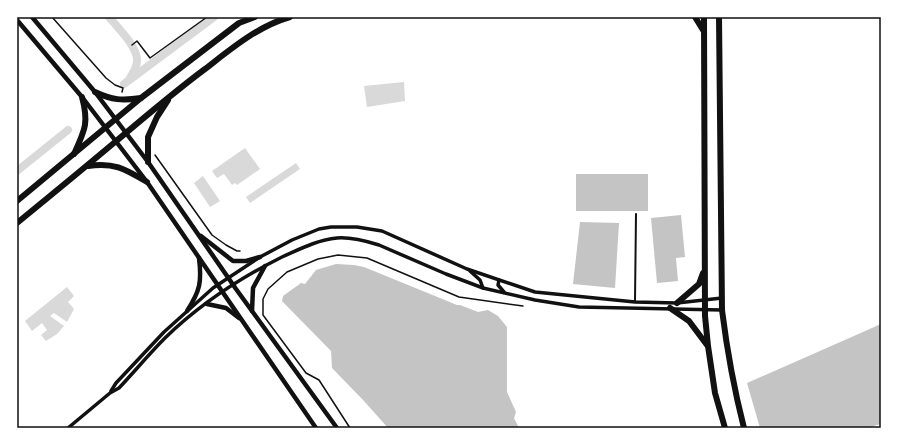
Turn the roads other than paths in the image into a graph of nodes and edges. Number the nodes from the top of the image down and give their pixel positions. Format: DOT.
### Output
graph roads {
  1 [pos="32,17"];
  2 [pos="254,17"];
  3 [pos="290,17"];
  4 [pos="695,17"];
  5 [pos="704,17"];
  6 [pos="719,17"];
  7 [pos="17,20"];
  8 [pos="704,32"];
  9 [pos="95,92"];
  10 [pos="171,95"];
  11 [pos="82,97"];
  12 [pos="141,98"];
  13 [pos="116,120"];
  14 [pos="106,128"];
  15 [pos="126,133"];
  16 [pos="116,141"];
  17 [pos="73,155"];
  18 [pos="148,162"];
  19 [pos="86,166"];
  20 [pos="147,182"];
  21 [pos="17,201"];
  22 [pos="636,214"];
  23 [pos="17,223"];
  24 [pos="194,229"];
  25 [pos="199,257"];
  26 [pos="260,257"];
  27 [pos="265,266"];
  28 [pos="467,269"];
  29 [pos="704,270"];
  30 [pos="228,277"];
  31 [pos="499,280"];
  32 [pos="217,285"];
  33 [pos="233,285"];
  34 [pos="483,288"];
  35 [pos="222,292"];
  36 [pos="510,295"];
  37 [pos="722,298"];
  38 [pos="705,300"];
  39 [pos="635,302"];
  40 [pos="677,302"];
  41 [pos="207,304"];
  42 [pos="670,308"];
  43 [pos="705,310"];
  44 [pos="722,310"];
  45 [pos="187,311"];
  46 [pos="252,311"];
  47 [pos="242,320"];
  48 [pos="708,346"];
  49 [pos="110,393"];
  50 [pos="68,428"];
  51 [pos="316,428"];
  52 [pos="337,428"];
  53 [pos="725,428"];
  54 [pos="744,428"];
  1 -- 9 [label="street"];
  2 -- 12 [label="main road"];
  3 -- 10 [label="main road"];
  4 -- 8 [label="main road"];
  5 -- 8 [label="main road"];
  6 -- 37 [label="main road"];
  7 -- 11 [label="street"];
  8 -- 29 [label="main road"];
  9 -- 12 [label="main road"];
  9 -- 13 [label="street"];
  10 -- 15 [label="main road"];
  10 -- 18 [label="main road"];
  11 -- 14 [label="street"];
  11 -- 17 [label="main road"];
  12 -- 13 [label="main road"];
  13 -- 14 [label="main road"];
  13 -- 15 [label="street"];
  14 -- 16 [label="street"];
  14 -- 17 [label="main road"];
  15 -- 16 [label="main road"];
  15 -- 18 [label="street"];
  16 -- 19 [label="main road"];
  16 -- 20 [label="street"];
  17 -- 21 [label="main road"];
  18 -- 24 [label="street"];
  19 -- 20 [label="main road"];
  19 -- 23 [label="main road"];
  20 -- 25 [label="street"];
  22 -- 39 [label="lane"];
  24 -- 26 [label="street"];
  24 -- 30 [label="street"];
  25 -- 32 [label="street"];
  25 -- 45 [label="street"];
  26 -- 28 [label="street"];
  26 -- 30 [label="street"];
  27 -- 33 [label="street"];
  27 -- 34 [label="street"];
  27 -- 46 [label="street"];
  28 -- 31 [label="street"];
  28 -- 34 [label="street"];
  29 -- 38 [label="main road"];
  29 -- 40 [label="main road"];
  30 -- 32 [label="street"];
  30 -- 33 [label="street"];
  31 -- 36 [label="street"];
  31 -- 39 [label="street"];
  32 -- 35 [label="street"];
  32 -- 45 [label="street"];
  33 -- 35 [label="street"];
  33 -- 46 [label="street"];
  34 -- 36 [label="street"];
  35 -- 41 [label="street"];
  35 -- 47 [label="street"];
  36 -- 42 [label="street"];
  37 -- 38 [label="street"];
  37 -- 44 [label="main road"];
  38 -- 40 [label="street"];
  38 -- 43 [label="main road"];
  39 -- 40 [label="street"];
  41 -- 47 [label="street"];
  41 -- 49 [label="street"];
  42 -- 43 [label="street"];
  42 -- 48 [label="main road"];
  43 -- 44 [label="street"];
  43 -- 48 [label="main road"];
  44 -- 54 [label="main road"];
  45 -- 49 [label="street"];
  46 -- 52 [label="street"];
  47 -- 51 [label="street"];
  48 -- 53 [label="main road"];
  49 -- 50 [label="street"];
}
